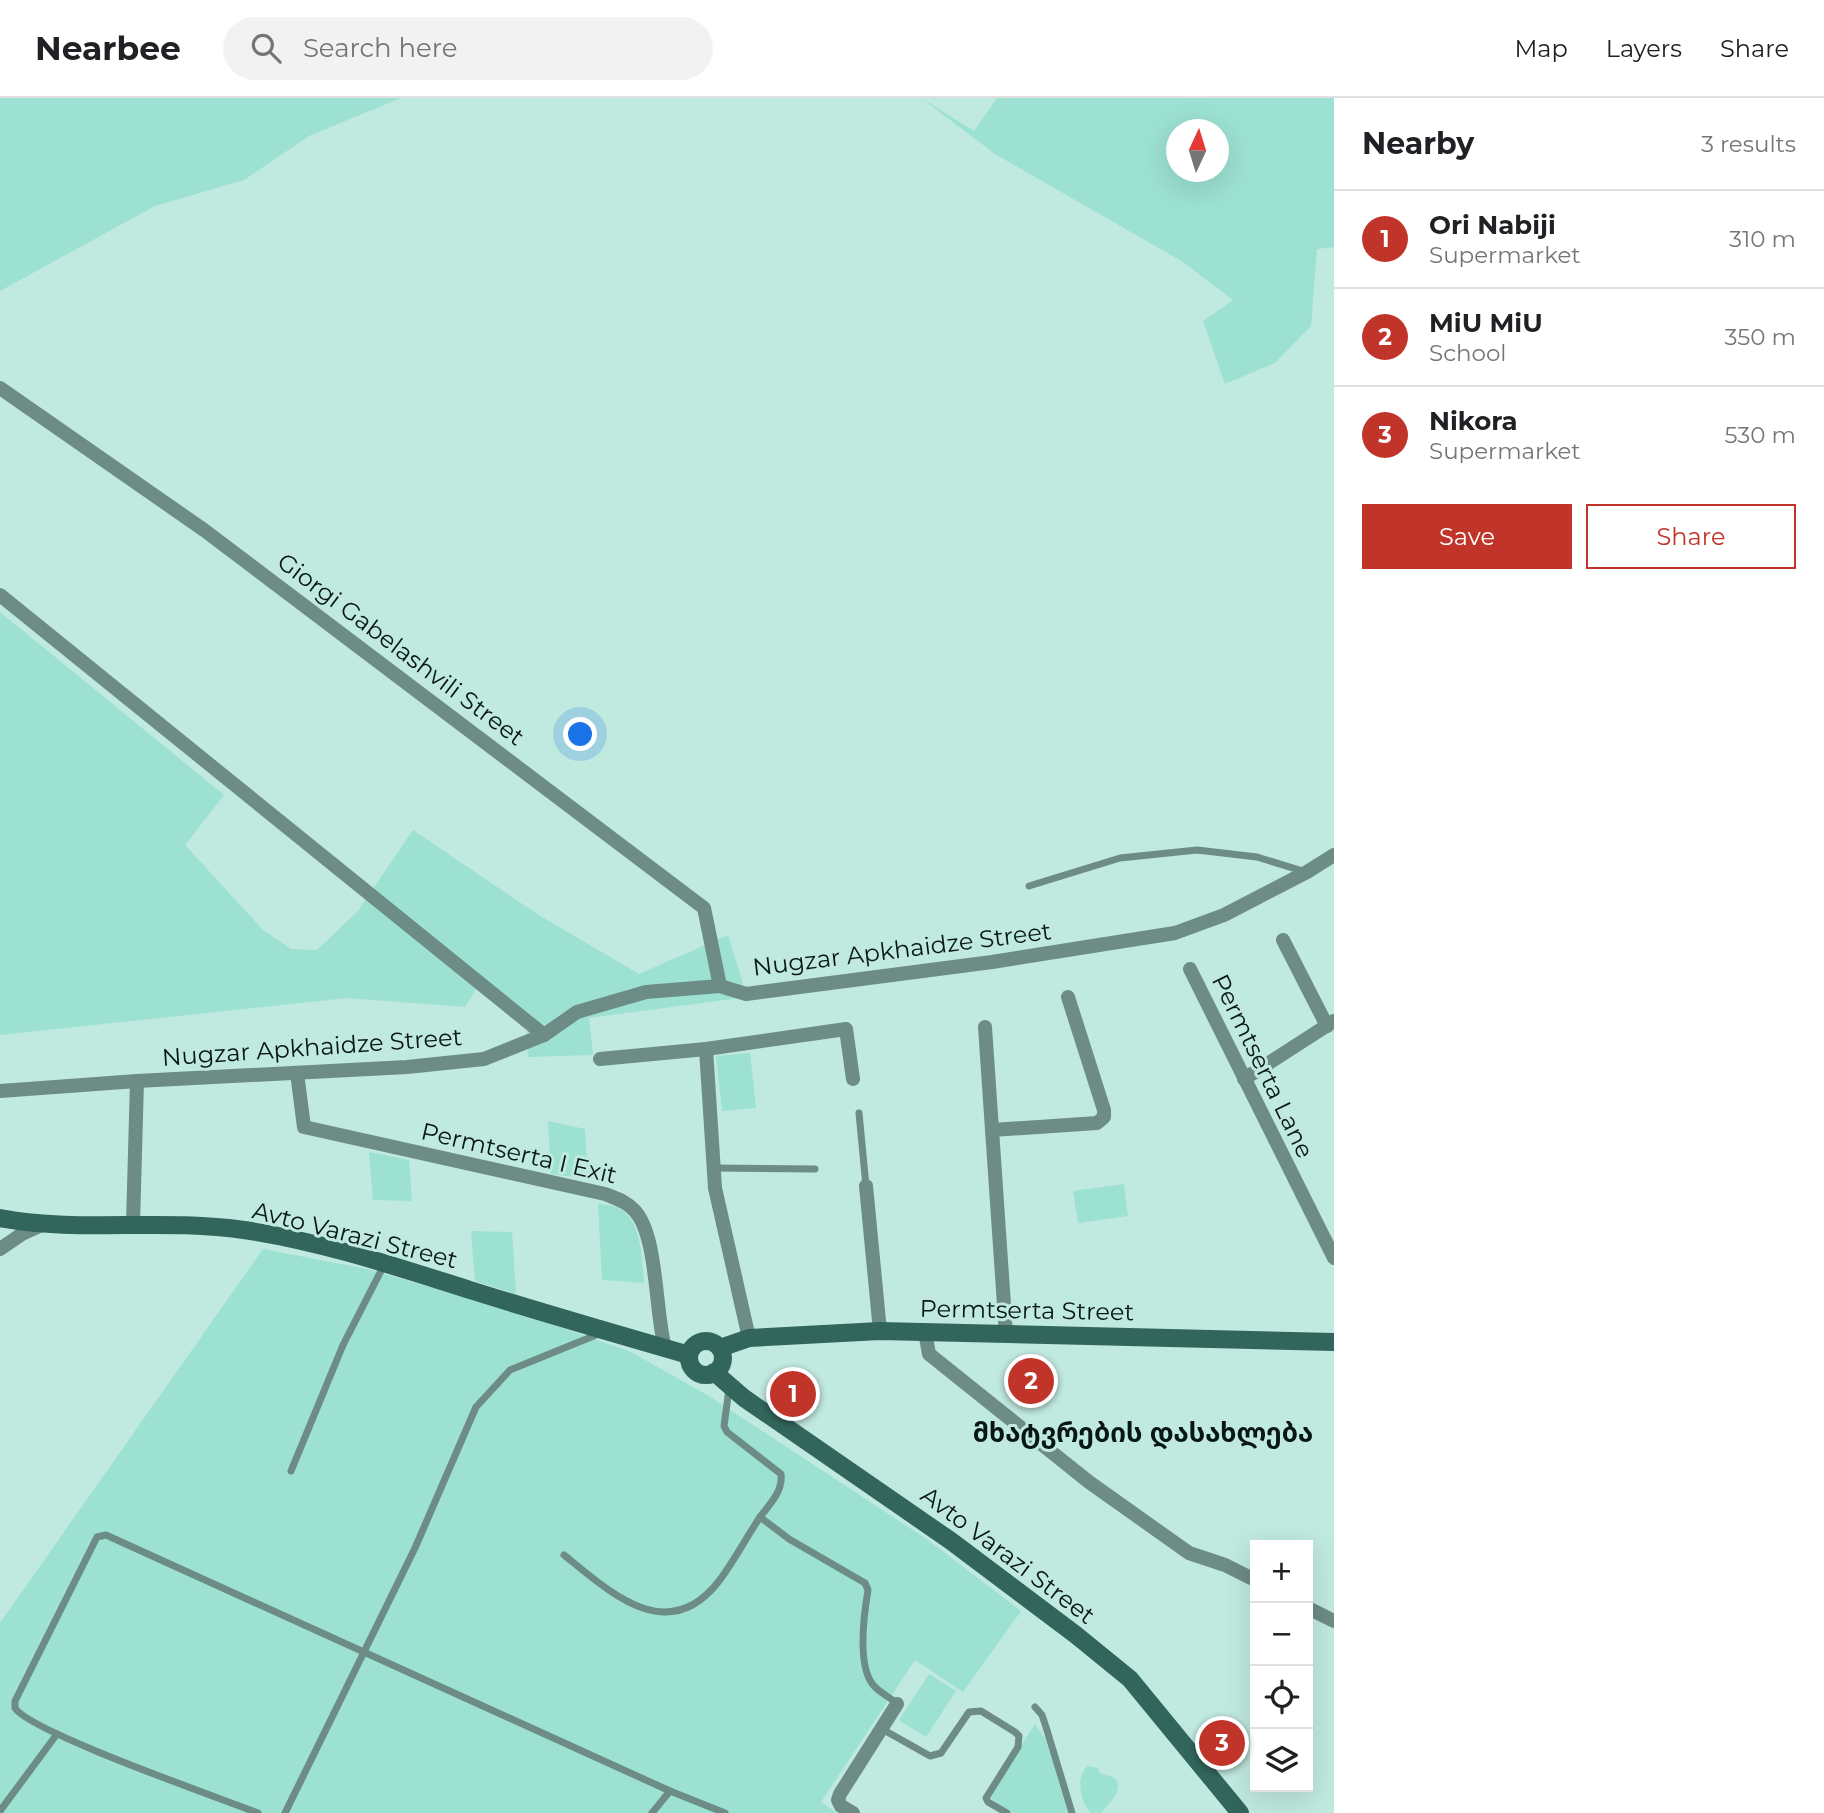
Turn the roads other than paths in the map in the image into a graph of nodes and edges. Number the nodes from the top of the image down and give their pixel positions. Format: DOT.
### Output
graph roads {
  1 [pos="0,388"];
  2 [pos="0,594"];
  3 [pos="1334,855"];
  4 [pos="1307,872"];
  5 [pos="1029,886"];
  6 [pos="1283,940"];
  7 [pos="1190,969"];
  8 [pos="720,986"];
  9 [pos="1068,998"];
  10 [pos="1331,1024"];
  11 [pos="985,1027"];
  12 [pos="544,1035"];
  13 [pos="706,1049"];
  14 [pos="600,1059"];
  15 [pos="297,1073"];
  16 [pos="853,1079"];
  17 [pos="1244,1079"];
  18 [pos="137,1081"];
  19 [pos="0,1091"];
  20 [pos="859,1113"];
  21 [pos="992,1130"];
  22 [pos="713,1168"];
  23 [pos="815,1169"];
  24 [pos="866,1186"];
  25 [pos="0,1219"];
  26 [pos="44,1224"];
  27 [pos="133,1224"];
  28 [pos="0,1250"];
  29 [pos="1334,1258"];
  30 [pos="384,1263"];
  31 [pos="880,1331"];
  32 [pos="604,1332"];
  33 [pos="925,1332"];
  34 [pos="1006,1334"];
  35 [pos="749,1338"];
  36 [pos="1334,1342"];
  37 [pos="665,1348"];
  38 [pos="720,1348"];
  39 [pos="689,1355"];
  40 [pos="715,1372"];
  41 [pos="729,1386"];
  42 [pos="744,1398"];
  43 [pos="291,1471"];
  44 [pos="760,1517"];
  45 [pos="564,1555"];
  46 [pos="1250,1578"];
  47 [pos="1313,1610"];
  48 [pos="1334,1621"];
  49 [pos="365,1652"];
  50 [pos="898,1704"];
  51 [pos="1035,1707"];
  52 [pos="882,1729"];
  53 [pos="57,1734"];
  54 [pos="670,1791"];
  55 [pos="1,1812"];
  56 [pos="258,1813"];
  57 [pos="285,1813"];
  58 [pos="652,1813"];
  59 [pos="724,1813"];
  60 [pos="853,1813"];
  61 [pos="1007,1813"];
  62 [pos="1072,1813"];
  63 [pos="1240,1813"];
  1 -- 8 [label="street, Giorgi Gabelashvili Street"];
  2 -- 12 [label="street"];
  3 -- 4 [label="street, Nugzar Apkhaidze Street"];
  4 -- 5 [label="lane"];
  4 -- 8 [label="street, Nugzar Apkhaidze Street"];
  6 -- 10 [label="street"];
  7 -- 17 [label="street, Permtserta Lane"];
  8 -- 12 [label="street, Nugzar Apkhaidze Street"];
  9 -- 21 [label="street"];
  10 -- 17 [label="street"];
  11 -- 21 [label="street"];
  12 -- 15 [label="street, Nugzar Apkhaidze Street"];
  13 -- 14 [label="street"];
  13 -- 16 [label="street"];
  13 -- 22 [label="street"];
  15 -- 18 [label="street, Nugzar Apkhaidze Street"];
  15 -- 37 [label="street, Permtserta I Exit"];
  17 -- 29 [label="street, Permtserta Lane"];
  18 -- 19 [label="street, Nugzar Apkhaidze Street"];
  18 -- 27 [label="street"];
  20 -- 24 [label="lane"];
  21 -- 34 [label="street"];
  22 -- 23 [label="lane"];
  22 -- 35 [label="street"];
  24 -- 31 [label="street"];
  25 -- 26 [label="street, Avto Varazi Street"];
  26 -- 27 [label="street, Avto Varazi Street"];
  26 -- 28 [label="street"];
  27 -- 30 [label="street, Avto Varazi Street"];
  30 -- 32 [label="street, Avto Varazi Street"];
  30 -- 43 [label="lane"];
  31 -- 33 [label="street, Permtserta Street"];
  31 -- 35 [label="street, Permtserta Street"];
  32 -- 37 [label="street, Avto Varazi Street"];
  32 -- 49 [label="lane"];
  33 -- 34 [label="street, Permtserta Street"];
  33 -- 46 [label="street"];
  34 -- 36 [label="street, Permtserta Street"];
  35 -- 38 [label="street, Permtserta Street"];
  35 -- 42 [label="street"];
  37 -- 39 [label="street, Avto Varazi Street"];
  38 -- 39 [label="street"];
  38 -- 40 [label="street"];
  39 -- 40 [label="street"];
  40 -- 41 [label="street, Avto Varazi Street"];
  41 -- 42 [label="street, Avto Varazi Street"];
  41 -- 44 [label="lane"];
  42 -- 63 [label="street, Avto Varazi Street"];
  44 -- 45 [label="lane"];
  44 -- 50 [label="lane"];
  47 -- 48 [label="street"];
  49 -- 53 [label="lane"];
  49 -- 54 [label="lane"];
  49 -- 57 [label="lane"];
  50 -- 52 [label="street"];
  51 -- 62 [label="lane"];
  52 -- 60 [label="street"];
  52 -- 61 [label="lane"];
  53 -- 55 [label="lane"];
  53 -- 56 [label="lane"];
  54 -- 58 [label="lane"];
  54 -- 59 [label="lane"];
}
